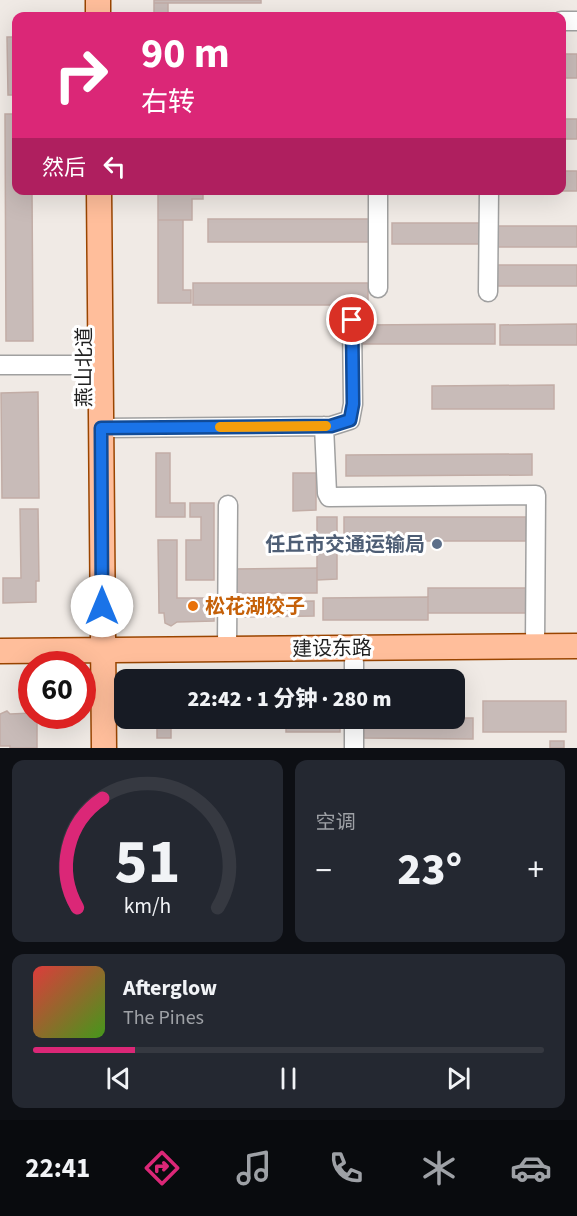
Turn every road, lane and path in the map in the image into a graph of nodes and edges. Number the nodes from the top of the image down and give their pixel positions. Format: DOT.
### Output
graph roads {
  1 [pos="83,195"];
  2 [pos="99,195"];
  3 [pos="378,195"];
  4 [pos="489,195"];
  5 [pos="378,288"];
  6 [pos="488,292"];
  7 [pos="352,320"];
  8 [pos="0,365"];
  9 [pos="84,365"];
  10 [pos="324,426"];
  11 [pos="101,428"];
  12 [pos="228,505"];
  13 [pos="535,646"];
  14 [pos="577,646"];
  15 [pos="227,649"];
  16 [pos="0,651"];
  17 [pos="92,651"];
  18 [pos="92,651"];
  19 [pos="18,653"];
  20 [pos="96,659"];
  21 [pos="96,659"];
  22 [pos="0,665"];
  23 [pos="18,665"];
  24 [pos="310,669"];
  25 [pos="372,669"];
  26 [pos="96,689"];
  27 [pos="88,729"];
  28 [pos="354,729"];
  29 [pos="87,748"];
  30 [pos="104,748"];
  31 [pos="354,748"];
  1 -- 9 [label="main road, 燕山北道"];
  2 -- 11 [label="main road, 燕山北道"];
  3 -- 5 [label="street"];
  4 -- 6 [label="street"];
  7 -- 10 [label="street"];
  8 -- 9 [label="street"];
  9 -- 17 [label="main road, 燕山北道"];
  10 -- 11 [label="street"];
  10 -- 13 [label="street"];
  11 -- 18 [label="main road, 燕山北道"];
  12 -- 15 [label="street"];
  13 -- 14 [label="main road, 建设东路"];
  13 -- 15 [label="main road, 建设东路"];
  14 -- 25 [label="main road, 建设东路"];
  15 -- 20 [label="main road, 建设东路"];
  16 -- 19 [label="main road"];
  21 -- 24 [label="main road, 建设东路"];
  22 -- 23 [label="main road"];
  26 -- 30 [label="main road"];
  27 -- 29 [label="main road"];
  28 -- 31 [label="street"];
}
